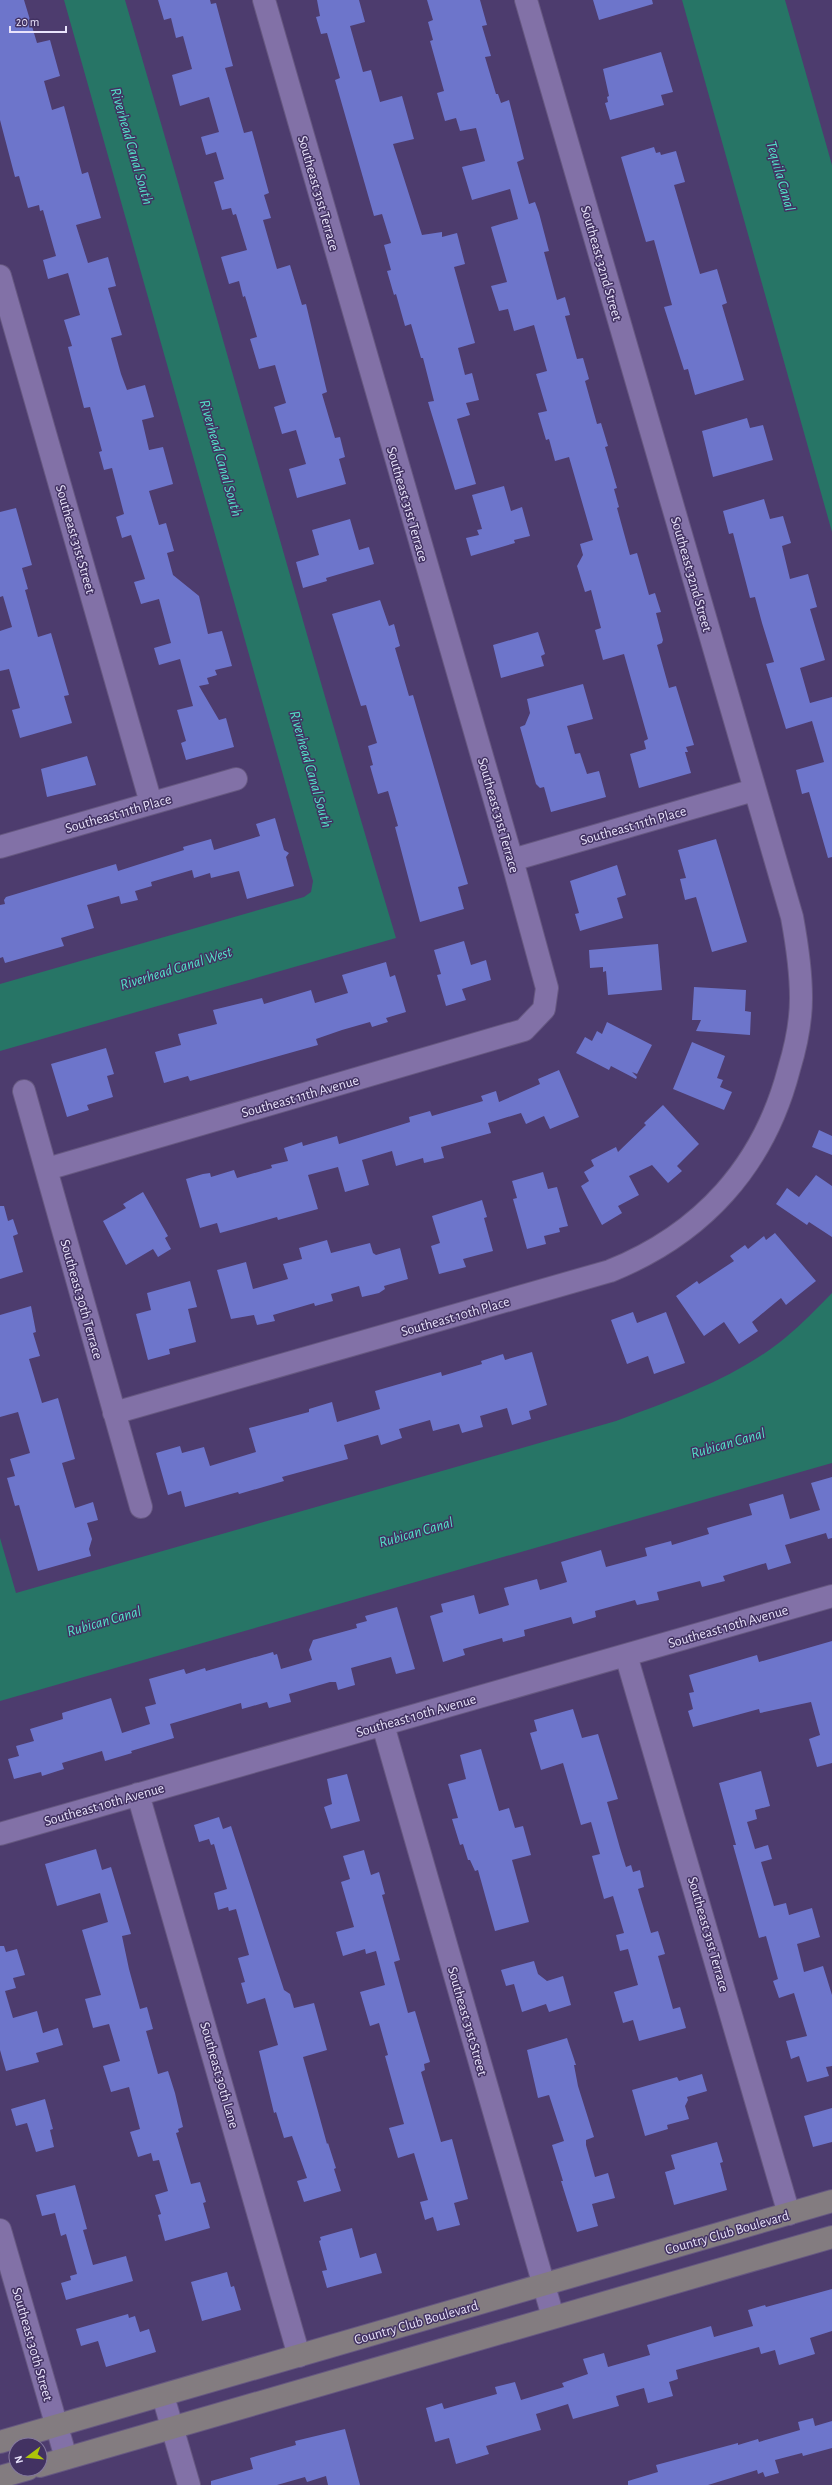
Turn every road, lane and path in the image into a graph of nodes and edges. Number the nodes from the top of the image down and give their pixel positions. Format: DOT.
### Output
graph roads {
  1 [pos="264,0"];
  2 [pos="526,0"];
  3 [pos="0,276"];
  4 [pos="236,779"];
  5 [pos="754,790"];
  6 [pos="151,803"];
  7 [pos="0,847"];
  8 [pos="512,860"];
  9 [pos="544,1009"];
  10 [pos="24,1090"];
  11 [pos="756,1149"];
  12 [pos="47,1169"];
  13 [pos="114,1413"];
  14 [pos="141,1507"];
  15 [pos="832,1596"];
  16 [pos="626,1655"];
  17 [pos="383,1725"];
  18 [pos="138,1794"];
  19 [pos="0,1834"];
  20 [pos="832,2202"];
  21 [pos="789,2214"];
  22 [pos="0,2230"];
  23 [pos="832,2237"];
  24 [pos="544,2285"];
  25 [pos="553,2317"];
  26 [pos="299,2356"];
  27 [pos="163,2396"];
  28 [pos="57,2426"];
  29 [pos="173,2427"];
  30 [pos="0,2442"];
  31 [pos="66,2458"];
  32 [pos="48,2464"];
  33 [pos="189,2485"];
  1 -- 8 [label="street, Southeast 31st Terrace"];
  2 -- 5 [label="street, Southeast 32nd Street"];
  3 -- 6 [label="street, Southeast 31st Street"];
  4 -- 6 [label="street, Southeast 11th Place"];
  5 -- 8 [label="street, Southeast 11th Place"];
  5 -- 11 [label="street, Southeast 32nd Street"];
  6 -- 7 [label="street, Southeast 11th Place"];
  8 -- 9 [label="street, Southeast 31st Terrace"];
  9 -- 12 [label="street, Southeast 11th Avenue"];
  10 -- 12 [label="street, Southeast 30th Terrace"];
  11 -- 13 [label="street, Southeast 10th Place"];
  12 -- 13 [label="street, Southeast 30th Terrace"];
  13 -- 14 [label="street, Southeast 30th Terrace"];
  15 -- 16 [label="street, Southeast 10th Avenue"];
  16 -- 17 [label="street, Southeast 10th Avenue"];
  16 -- 21 [label="street, Southeast 31st Terrace"];
  17 -- 18 [label="street, Southeast 10th Avenue"];
  17 -- 24 [label="street, Southeast 31st Street"];
  18 -- 19 [label="street, Southeast 10th Avenue"];
  18 -- 26 [label="street, Southeast 30th Lane"];
  20 -- 21 [label="main road, Country Club Boulevard"];
  21 -- 24 [label="main road, Country Club Boulevard"];
  22 -- 28 [label="street, Southeast 30th Street"];
  23 -- 25 [label="main road"];
  24 -- 25 [label="street, Southeast 31st Street"];
  24 -- 26 [label="main road, Country Club Boulevard"];
  25 -- 29 [label="main road"];
  26 -- 27 [label="main road, Country Club Boulevard"];
  27 -- 28 [label="main road, Country Club Boulevard"];
  27 -- 29 [label="street"];
  28 -- 30 [label="main road, Country Club Boulevard"];
  28 -- 31 [label="street, Southeast 30th Street"];
  29 -- 31 [label="main road"];
  29 -- 33 [label="street"];
  31 -- 32 [label="main road"];
}
